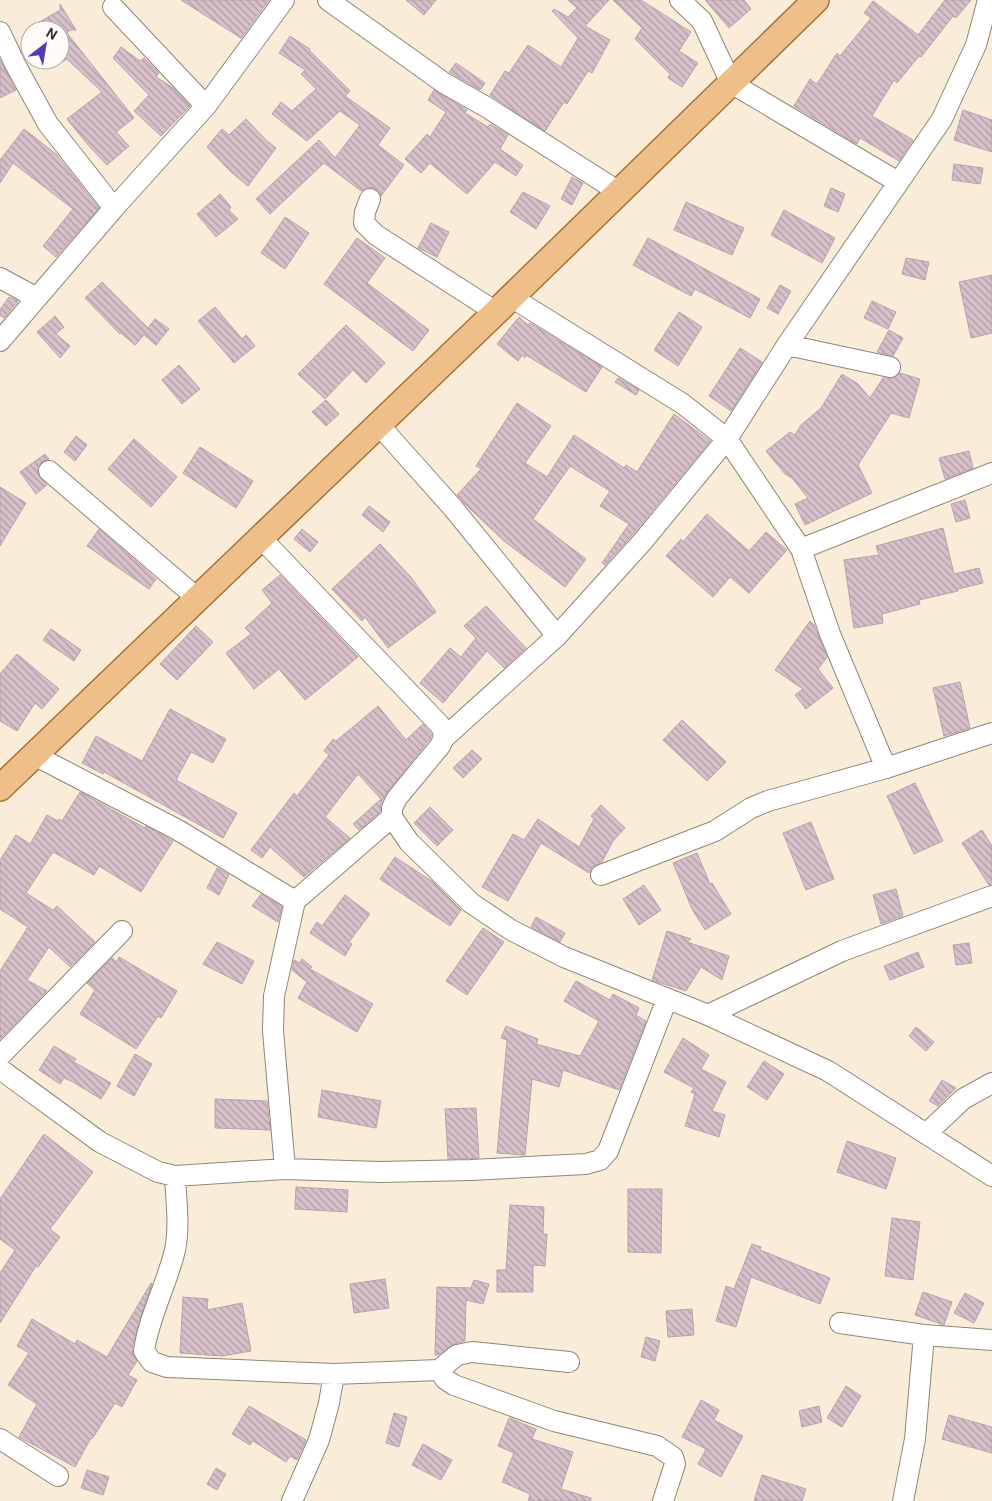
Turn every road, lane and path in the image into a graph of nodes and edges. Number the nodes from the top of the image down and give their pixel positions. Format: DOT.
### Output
graph roads {
  1 [pos="284,0"];
  2 [pos="328,0"];
  3 [pos="680,0"];
  4 [pos="816,0"];
  5 [pos="988,0"];
  6 [pos="113,8"];
  7 [pos="0,32"];
  8 [pos="731,83"];
  9 [pos="206,106"];
  10 [pos="898,182"];
  11 [pos="619,192"];
  12 [pos="370,199"];
  13 [pos="114,208"];
  14 [pos="0,278"];
  15 [pos="37,298"];
  16 [pos="504,305"];
  17 [pos="0,341"];
  18 [pos="786,345"];
  19 [pos="890,368"];
  20 [pos="379,425"];
  21 [pos="727,439"];
  22 [pos="49,471"];
  23 [pos="992,473"];
  24 [pos="261,538"];
  25 [pos="801,549"];
  26 [pos="197,598"];
  27 [pos="557,636"];
  28 [pos="992,732"];
  29 [pos="444,738"];
  30 [pos="34,756"];
  31 [pos="886,768"];
  32 [pos="0,788"];
  33 [pos="392,817"];
  34 [pos="601,875"];
  35 [pos="992,896"];
  36 [pos="295,901"];
  37 [pos="122,931"];
  38 [pos="667,999"];
  39 [pos="708,1015"];
  40 [pos="0,1056"];
  41 [pos="0,1069"];
  42 [pos="992,1083"];
  43 [pos="926,1134"];
  44 [pos="285,1169"];
  45 [pos="175,1176"];
  46 [pos="992,1176"];
  47 [pos="840,1323"];
  48 [pos="924,1335"];
  49 [pos="992,1340"];
  50 [pos="569,1362"];
  51 [pos="439,1370"];
  52 [pos="334,1374"];
  53 [pos="0,1439"];
  54 [pos="58,1476"];
  55 [pos="292,1501"];
  56 [pos="663,1501"];
  57 [pos="903,1501"];
  1 -- 9 [label="street"];
  2 -- 11 [label="street"];
  3 -- 8 [label="street"];
  4 -- 8 [label="main road"];
  5 -- 10 [label="street"];
  6 -- 9 [label="street"];
  7 -- 13 [label="street"];
  8 -- 10 [label="street"];
  8 -- 11 [label="main road"];
  9 -- 13 [label="street"];
  10 -- 18 [label="street"];
  11 -- 16 [label="main road"];
  12 -- 16 [label="street"];
  13 -- 15 [label="street"];
  14 -- 15 [label="street"];
  15 -- 17 [label="street"];
  16 -- 20 [label="main road"];
  16 -- 21 [label="street"];
  18 -- 19 [label="street"];
  18 -- 21 [label="street"];
  20 -- 24 [label="main road"];
  20 -- 27 [label="street"];
  21 -- 25 [label="street"];
  21 -- 27 [label="street"];
  22 -- 26 [label="street"];
  23 -- 25 [label="street"];
  24 -- 26 [label="main road"];
  24 -- 29 [label="street"];
  25 -- 31 [label="street"];
  26 -- 30 [label="main road"];
  27 -- 29 [label="street"];
  28 -- 31 [label="street"];
  29 -- 33 [label="street"];
  30 -- 32 [label="main road"];
  30 -- 36 [label="street"];
  31 -- 34 [label="street"];
  33 -- 36 [label="street"];
  33 -- 38 [label="street"];
  35 -- 39 [label="street"];
  36 -- 44 [label="street"];
  37 -- 40 [label="street"];
  38 -- 39 [label="street"];
  38 -- 44 [label="street"];
  39 -- 43 [label="street"];
  41 -- 45 [label="street"];
  42 -- 43 [label="street"];
  43 -- 46 [label="street"];
  44 -- 45 [label="street"];
  45 -- 52 [label="street"];
  47 -- 48 [label="street"];
  48 -- 49 [label="street"];
  48 -- 57 [label="street"];
  50 -- 51 [label="street"];
  51 -- 52 [label="street"];
  51 -- 56 [label="street"];
  52 -- 55 [label="street"];
  53 -- 54 [label="street"];
}
